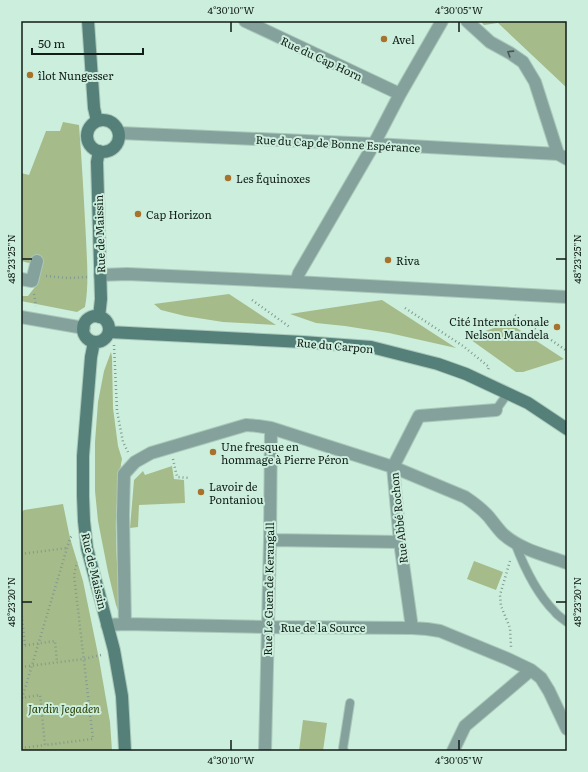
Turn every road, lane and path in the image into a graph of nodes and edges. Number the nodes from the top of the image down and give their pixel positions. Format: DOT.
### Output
graph roads {
  1 [pos="88,21"];
  2 [pos="245,21"];
  3 [pos="442,21"];
  4 [pos="467,21"];
  5 [pos="400,94"];
  6 [pos="97,121"];
  7 [pos="119,134"];
  8 [pos="374,144"];
  9 [pos="100,151"];
  10 [pos="562,157"];
  11 [pos="37,261"];
  12 [pos="100,275"];
  13 [pos="29,278"];
  14 [pos="296,282"];
  15 [pos="567,297"];
  16 [pos="252,300"];
  17 [pos="405,308"];
  18 [pos="515,315"];
  19 [pos="98,316"];
  20 [pos="21,317"];
  21 [pos="34,319"];
  22 [pos="290,327"];
  23 [pos="84,328"];
  24 [pos="111,332"];
  25 [pos="94,342"];
  26 [pos="567,351"];
  27 [pos="485,382"];
  28 [pos="508,393"];
  29 [pos="496,410"];
  30 [pos="271,428"];
  31 [pos="567,429"];
  32 [pos="169,447"];
  33 [pos="135,462"];
  34 [pos="393,467"];
  35 [pos="190,478"];
  36 [pos="74,535"];
  37 [pos="270,540"];
  38 [pos="400,542"];
  39 [pos="515,543"];
  40 [pos="67,548"];
  41 [pos="21,554"];
  42 [pos="78,556"];
  43 [pos="567,563"];
  44 [pos="21,608"];
  45 [pos="567,622"];
  46 [pos="125,624"];
  47 [pos="107,625"];
  48 [pos="268,627"];
  49 [pos="412,628"];
  50 [pos="38,644"];
  51 [pos="25,645"];
  52 [pos="21,646"];
  53 [pos="107,653"];
  54 [pos="84,659"];
  55 [pos="508,659"];
  56 [pos="57,663"];
  57 [pos="32,666"];
  58 [pos="21,667"];
  59 [pos="531,670"];
  60 [pos="22,698"];
  61 [pos="21,702"];
  62 [pos="350,703"];
  63 [pos="567,729"];
  64 [pos="45,745"];
  65 [pos="21,748"];
  66 [pos="125,751"];
  67 [pos="265,751"];
  68 [pos="344,751"];
  69 [pos="453,751"];
  1 -- 6 [label="street"];
  2 -- 5 [label="street, Rue du Cap Horn"];
  3 -- 5 [label="street"];
  10 -- 4 [label="street, one-way"];
  5 -- 8 [label="street"];
  6 -- 7 [label="street"];
  6 -- 9 [label="street"];
  7 -- 8 [label="street, Rue du Cap de Bonne Espérance"];
  7 -- 9 [label="street"];
  8 -- 10 [label="street, Rue du Cap de Bonne Espérance"];
  8 -- 14 [label="street"];
  9 -- 12 [label="street, Rue de Maissin"];
  11 -- 13 [label="street"];
  12 -- 13 [label="path"];
  12 -- 14 [label="street"];
  12 -- 19 [label="street, Rue de Maissin"];
  13 -- 21 [label="path"];
  14 -- 15 [label="street"];
  16 -- 22 [label="path"];
  17 -- 27 [label="path"];
  18 -- 26 [label="path"];
  19 -- 23 [label="street"];
  19 -- 24 [label="street"];
  20 -- 21 [label="street"];
  21 -- 23 [label="street"];
  23 -- 25 [label="street"];
  24 -- 25 [label="street"];
  24 -- 27 [label="street, Rue du Carpon"];
  24 -- 33 [label="path"];
  25 -- 47 [label="street, Rue de Maissin"];
  27 -- 28 [label="street, Rue du Carpon"];
  28 -- 29 [label="lane, Rue Abbé Rochon"];
  28 -- 31 [label="street, Rue du Carpon"];
  29 -- 34 [label="street, Rue Abbé Rochon"];
  30 -- 32 [label="street"];
  30 -- 34 [label="street"];
  30 -- 37 [label="street, Rue Le Guen de Kerangall"];
  32 -- 33 [label="street"];
  32 -- 35 [label="path"];
  33 -- 46 [label="street"];
  34 -- 38 [label="street, Rue Abbé Rochon"];
  34 -- 39 [label="street"];
  36 -- 40 [label="path"];
  37 -- 38 [label="street"];
  37 -- 48 [label="street, Rue Le Guen de Kerangall"];
  38 -- 49 [label="street, Rue Abbé Rochon"];
  39 -- 43 [label="street"];
  39 -- 45 [label="lane"];
  39 -- 55 [label="path"];
  40 -- 41 [label="path"];
  40 -- 50 [label="path"];
  42 -- 54 [label="path"];
  44 -- 51 [label="path"];
  46 -- 47 [label="street, Rue de la Source"];
  46 -- 48 [label="street, Rue de la Source"];
  47 -- 66 [label="street, Rue de Maissin"];
  48 -- 49 [label="street, Rue de la Source"];
  48 -- 67 [label="street, Rue Le Guen de Kerangall"];
  49 -- 55 [label="street, Rue de la Source"];
  50 -- 51 [label="path"];
  50 -- 56 [label="path"];
  50 -- 57 [label="path"];
  51 -- 52 [label="path"];
  53 -- 54 [label="path"];
  54 -- 56 [label="path"];
  54 -- 64 [label="path"];
  55 -- 59 [label="street, Rue de la Source"];
  56 -- 57 [label="path"];
  57 -- 58 [label="path"];
  57 -- 60 [label="path"];
  59 -- 63 [label="street"];
  59 -- 69 [label="street"];
  60 -- 61 [label="path"];
  60 -- 64 [label="path"];
  62 -- 68 [label="lane"];
  64 -- 65 [label="path"];
}
